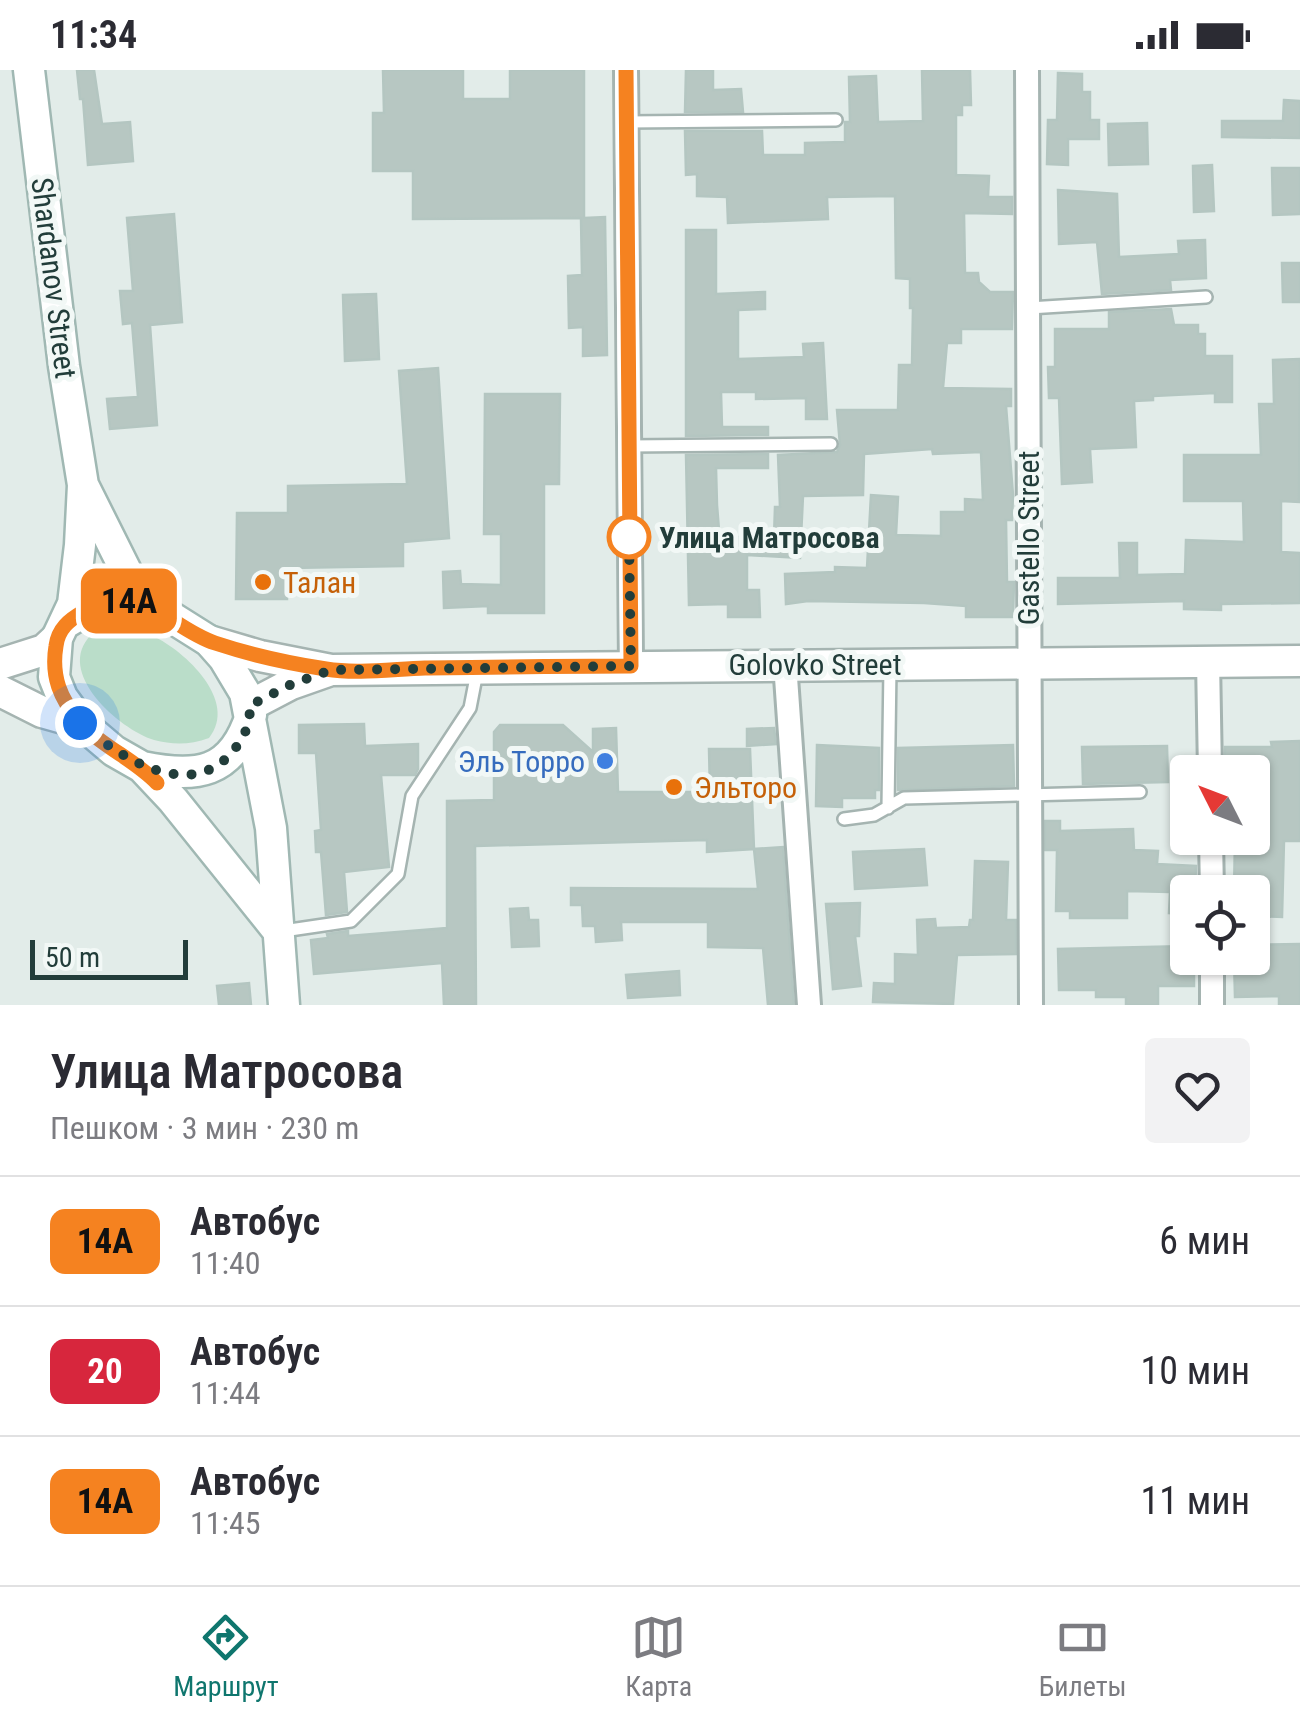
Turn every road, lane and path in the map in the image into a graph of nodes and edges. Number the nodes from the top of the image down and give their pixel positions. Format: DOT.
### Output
graph roads {
  1 [pos="29,70"];
  2 [pos="626,70"];
  3 [pos="1027,70"];
  4 [pos="836,120"];
  5 [pos="626,122"];
  6 [pos="1206,297"];
  7 [pos="1028,308"];
  8 [pos="830,444"];
  9 [pos="628,446"];
  10 [pos="83,485"];
  11 [pos="155,607"];
  12 [pos="62,630"];
  13 [pos="209,641"];
  14 [pos="1208,660"];
  15 [pos="1300,661"];
  16 [pos="785,663"];
  17 [pos="890,663"];
  18 [pos="1027,663"];
  19 [pos="0,664"];
  20 [pos="631,666"];
  21 [pos="478,668"];
  22 [pos="331,670"];
  23 [pos="0,691"];
  24 [pos="250,710"];
  25 [pos="80,723"];
  26 [pos="1210,755"];
  27 [pos="142,767"];
  28 [pos="1140,792"];
  29 [pos="1028,795"];
  30 [pos="888,808"];
  31 [pos="844,818"];
  32 [pos="278,932"];
  33 [pos="1212,975"];
  34 [pos="284,1005"];
  35 [pos="809,1005"];
  36 [pos="1031,1005"];
  37 [pos="1212,1005"];
  1 -- 10 [label="main road, Shardanov Street"];
  2 -- 5 [label="street"];
  3 -- 7 [label="street, Gastello Street"];
  4 -- 5 [label="lane"];
  5 -- 9 [label="street"];
  6 -- 7 [label="lane"];
  7 -- 18 [label="street, Gastello Street"];
  8 -- 9 [label="lane"];
  9 -- 20 [label="street"];
  10 -- 11 [label="main road"];
  10 -- 12 [label="main road"];
  11 -- 12 [label="main road"];
  11 -- 13 [label="main road"];
  12 -- 19 [label="main road"];
  12 -- 25 [label="main road"];
  13 -- 22 [label="main road"];
  13 -- 24 [label="main road"];
  14 -- 15 [label="main road, Golovko Street"];
  14 -- 18 [label="main road, Golovko Street"];
  14 -- 26 [label="street"];
  16 -- 17 [label="main road, Golovko Street"];
  16 -- 20 [label="main road, Golovko Street"];
  16 -- 35 [label="street"];
  17 -- 18 [label="main road, Golovko Street"];
  17 -- 30 [label="lane"];
  18 -- 29 [label="street, Gastello Street"];
  20 -- 21 [label="main road, Golovko Street"];
  21 -- 22 [label="main road, Golovko Street"];
  21 -- 32 [label="lane"];
  22 -- 24 [label="main road"];
  23 -- 25 [label="main road"];
  24 -- 27 [label="main road"];
  24 -- 32 [label="main road"];
  25 -- 27 [label="main road"];
  27 -- 32 [label="main road"];
  28 -- 29 [label="lane"];
  29 -- 30 [label="lane"];
  29 -- 36 [label="street, Gastello Street"];
  30 -- 31 [label="lane"];
  32 -- 34 [label="main road"];
  33 -- 37 [label="street"];
}
